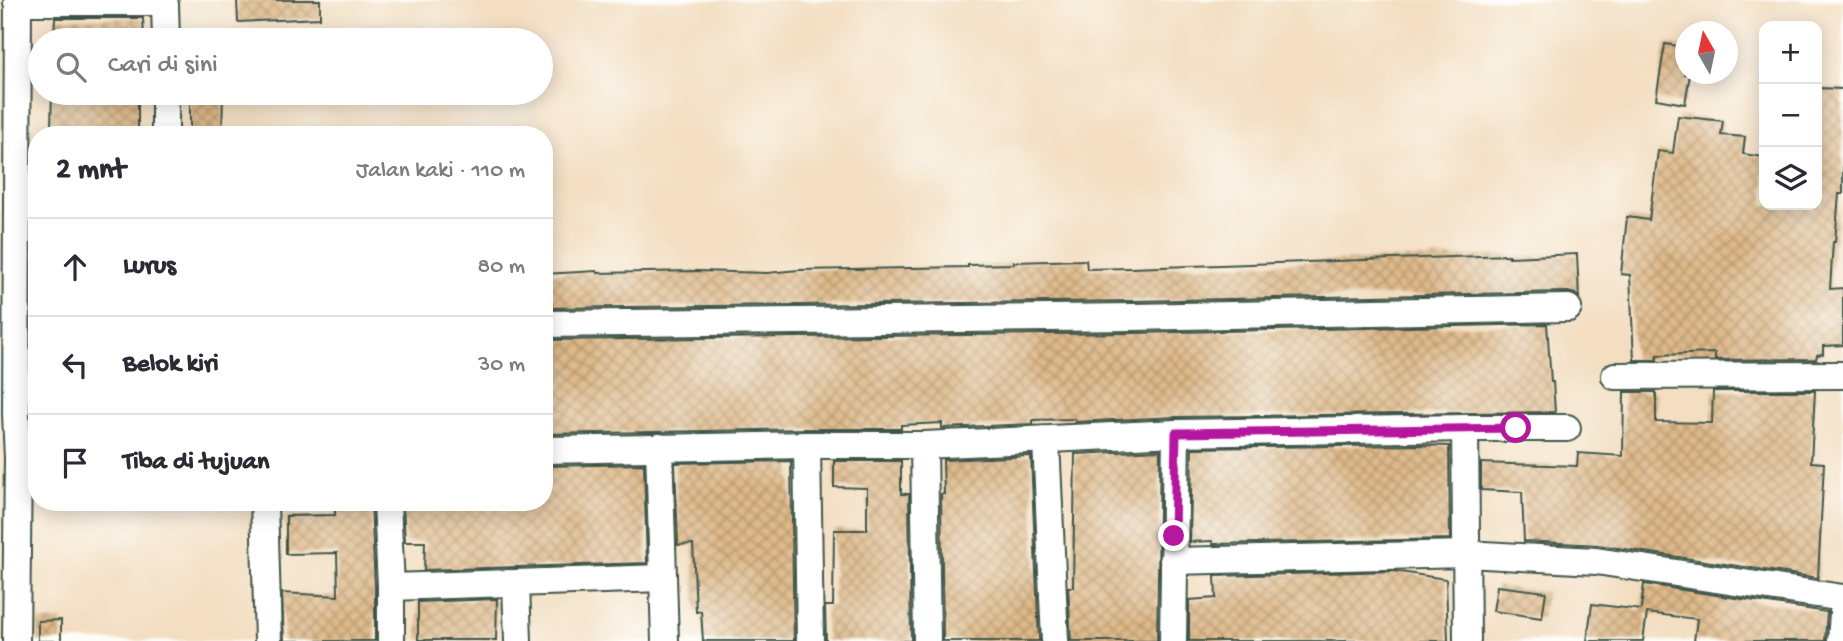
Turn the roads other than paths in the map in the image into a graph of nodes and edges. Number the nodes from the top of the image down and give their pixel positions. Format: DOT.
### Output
graph roads {
  1 [pos="18,1"];
  2 [pos="166,28"];
  3 [pos="165,105"];
  4 [pos="165,126"];
  5 [pos="8,293"];
  6 [pos="1568,308"];
  7 [pos="553,324"];
  8 [pos="27,336"];
  9 [pos="1843,375"];
  10 [pos="1615,376"];
  11 [pos="8,414"];
  12 [pos="1465,428"];
  13 [pos="1567,428"];
  14 [pos="1176,433"];
  15 [pos="1046,440"];
  16 [pos="807,445"];
  17 [pos="924,445"];
  18 [pos="659,447"];
  19 [pos="553,450"];
  20 [pos="27,458"];
  21 [pos="264,511"];
  22 [pos="387,511"];
  23 [pos="8,552"];
  24 [pos="1466,554"];
  25 [pos="1173,561"];
  26 [pos="663,578"];
  27 [pos="516,583"];
  28 [pos="391,587"];
  29 [pos="1843,598"];
  30 [pos="1843,613"];
  31 [pos="11,640"];
  32 [pos="268,641"];
  33 [pos="391,641"];
  34 [pos="518,641"];
  35 [pos="665,641"];
  36 [pos="810,641"];
  37 [pos="927,641"];
  38 [pos="1055,641"];
  39 [pos="1173,641"];
  40 [pos="1467,641"];
  41 [pos="1841,641"];
  1 -- 2 [label="street"];
  1 -- 5 [label="street"];
  3 -- 4 [label="street"];
  5 -- 8 [label="street"];
  6 -- 7 [label="street"];
  8 -- 11 [label="street"];
  9 -- 10 [label="street"];
  11 -- 20 [label="street"];
  12 -- 13 [label="street"];
  12 -- 14 [label="street"];
  12 -- 24 [label="street"];
  14 -- 15 [label="street"];
  14 -- 25 [label="street"];
  15 -- 17 [label="street"];
  15 -- 38 [label="street"];
  16 -- 17 [label="street"];
  16 -- 18 [label="street"];
  16 -- 36 [label="street"];
  17 -- 37 [label="street"];
  18 -- 19 [label="street"];
  18 -- 26 [label="street"];
  20 -- 23 [label="street"];
  21 -- 32 [label="street"];
  22 -- 28 [label="street"];
  23 -- 31 [label="street"];
  24 -- 25 [label="street"];
  24 -- 29 [label="street"];
  24 -- 40 [label="street"];
  25 -- 39 [label="street"];
  26 -- 27 [label="street"];
  26 -- 35 [label="street"];
  27 -- 28 [label="street"];
  27 -- 34 [label="street"];
  28 -- 33 [label="street"];
  30 -- 41 [label="street"];
}
